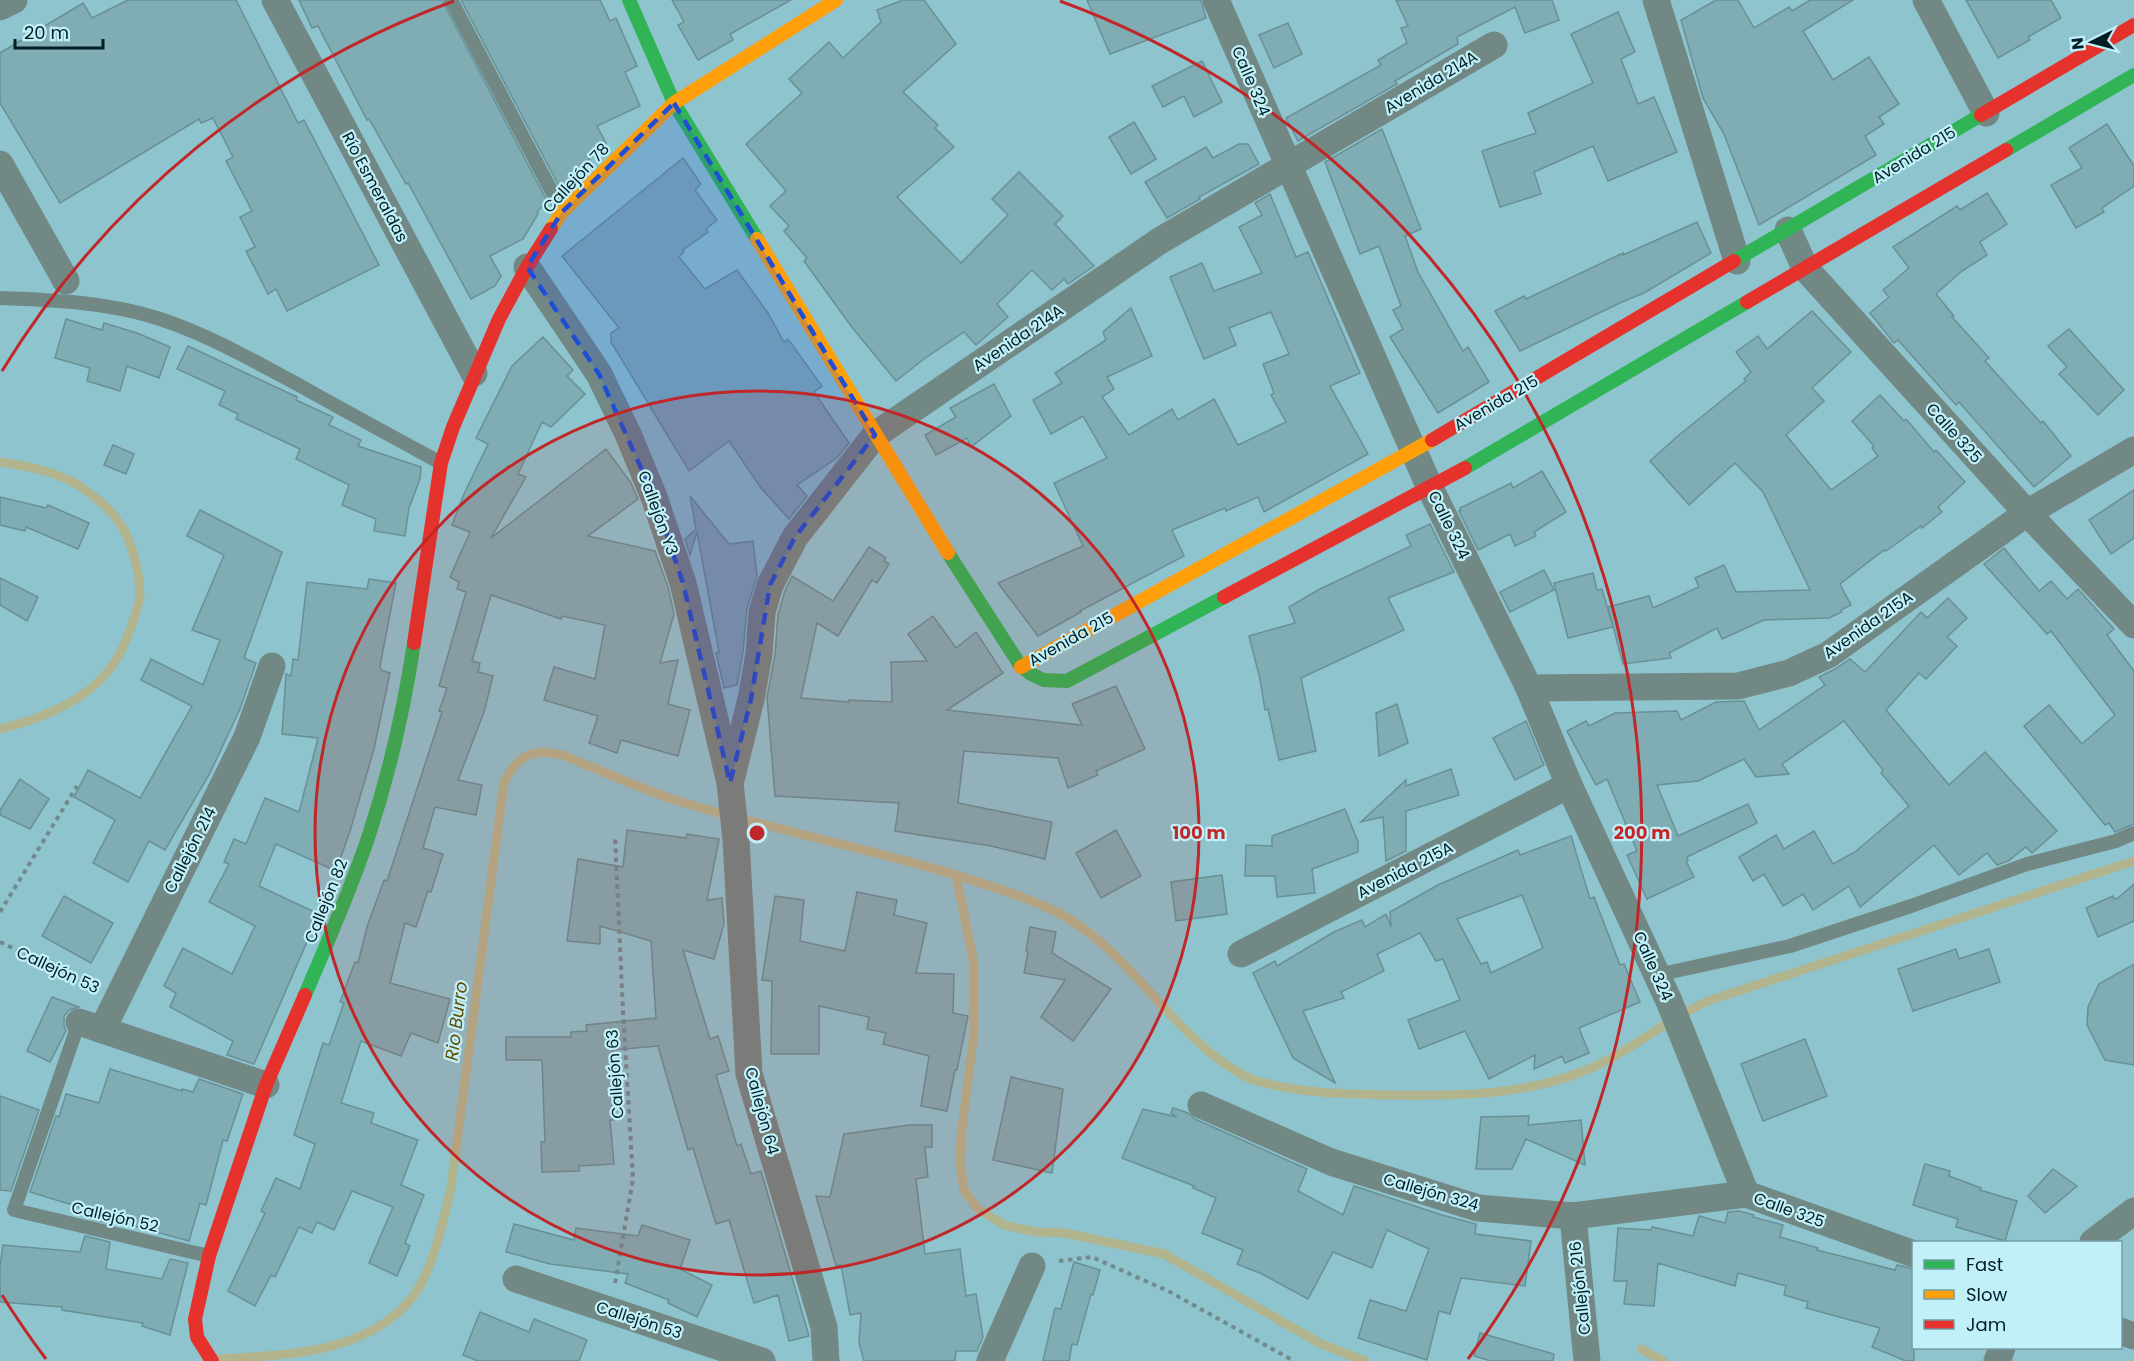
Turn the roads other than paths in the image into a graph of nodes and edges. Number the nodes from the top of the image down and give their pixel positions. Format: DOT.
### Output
graph roads {
  1 [pos="14,0"];
  2 [pos="275,0"];
  3 [pos="451,0"];
  4 [pos="629,0"];
  5 [pos="836,0"];
  6 [pos="1216,0"];
  7 [pos="1656,0"];
  8 [pos="1926,0"];
  9 [pos="0,7"];
  10 [pos="2134,25"];
  11 [pos="1494,45"];
  12 [pos="2134,75"];
  13 [pos="674,103"];
  14 [pos="1986,113"];
  15 [pos="0,164"];
  16 [pos="1288,167"];
  17 [pos="562,212"];
  18 [pos="1788,230"];
  19 [pos="1737,261"];
  20 [pos="527,267"];
  21 [pos="1805,268"];
  22 [pos="66,281"];
  23 [pos="0,298"];
  24 [pos="474,373"];
  25 [pos="874,435"];
  26 [pos="1415,450"];
  27 [pos="2134,450"];
  28 [pos="441,463"];
  29 [pos="1430,488"];
  30 [pos="2027,513"];
  31 [pos="2134,625"];
  32 [pos="272,666"];
  33 [pos="1021,667"];
  34 [pos="1529,688"];
  35 [pos="730,783"];
  36 [pos="1569,785"];
  37 [pos="2134,833"];
  38 [pos="1241,954"];
  39 [pos="1657,975"];
  40 [pos="90,1026"];
  41 [pos="1688,1048"];
  42 [pos="266,1086"];
  43 [pos="1201,1105"];
  44 [pos="1746,1194"];
  45 [pos="14,1210"];
  46 [pos="2134,1211"];
  47 [pos="1573,1216"];
  48 [pos="2094,1241"];
  49 [pos="1912,1253"];
  50 [pos="209,1256"];
  51 [pos="1032,1266"];
  52 [pos="516,1279"];
  53 [pos="212,1361"];
  54 [pos="762,1361"];
  55 [pos="826,1361"];
  56 [pos="990,1361"];
  57 [pos="1587,1361"];
  1 -- 9 [label="street"];
  2 -- 24 [label="street, Río Esmeraldas"];
  3 -- 17 [label="lane"];
  4 -- 13 [label="street"];
  5 -- 13 [label="street, Callejón 78"];
  6 -- 16 [label="street, Calle 324"];
  7 -- 19 [label="street"];
  8 -- 14 [label="street"];
  10 -- 14 [label="street, Avenida 215"];
  11 -- 16 [label="street, Avenida 214A"];
  12 -- 21 [label="street, Avenida 215"];
  13 -- 17 [label="street, Callejón 78"];
  13 -- 25 [label="street"];
  14 -- 18 [label="street, Avenida 215"];
  15 -- 22 [label="street"];
  16 -- 25 [label="street, Avenida 214A"];
  16 -- 26 [label="street, Calle 324"];
  17 -- 20 [label="street, Callejón 78"];
  18 -- 19 [label="street, Avenida 215"];
  18 -- 21 [label="street, Calle 325"];
  19 -- 26 [label="street, Avenida 215"];
  20 -- 24 [label="street, Callejón 78"];
  20 -- 35 [label="street, Callejón Y3"];
  21 -- 29 [label="street, Avenida 215"];
  21 -- 30 [label="street, Calle 325"];
  23 -- 28 [label="lane"];
  24 -- 28 [label="street, Callejón 78"];
  25 -- 33 [label="street"];
  25 -- 35 [label="street, Avenida 214A"];
  26 -- 29 [label="street, Calle 324"];
  26 -- 33 [label="street, Avenida 215"];
  27 -- 30 [label="street, Avenida 215A"];
  28 -- 42 [label="street, Callejón 82"];
  29 -- 33 [label="street, Avenida 215"];
  29 -- 34 [label="street, Calle 324"];
  30 -- 31 [label="street, Calle 325"];
  30 -- 34 [label="street, Avenida 215A"];
  32 -- 40 [label="street, Callejón 214"];
  34 -- 36 [label="street, Calle 324"];
  35 -- 55 [label="street, Callejón 64"];
  36 -- 38 [label="street, Avenida 215A"];
  36 -- 39 [label="street, Calle 324"];
  37 -- 39 [label="lane"];
  39 -- 41 [label="street, Calle 324"];
  40 -- 42 [label="street"];
  40 -- 45 [label="lane, Callejón 214"];
  41 -- 44 [label="street, Calle 325"];
  42 -- 50 [label="street, Callejón 82"];
  43 -- 47 [label="street, Callejón 324"];
  44 -- 47 [label="street, Callejón 324"];
  44 -- 49 [label="street, Calle 325"];
  45 -- 50 [label="lane, Callejón 52"];
  46 -- 48 [label="street"];
  47 -- 57 [label="street, Callejón 216"];
  50 -- 53 [label="street, Callejón 82"];
  51 -- 56 [label="street"];
  52 -- 54 [label="street, Callejón 53"];
}
